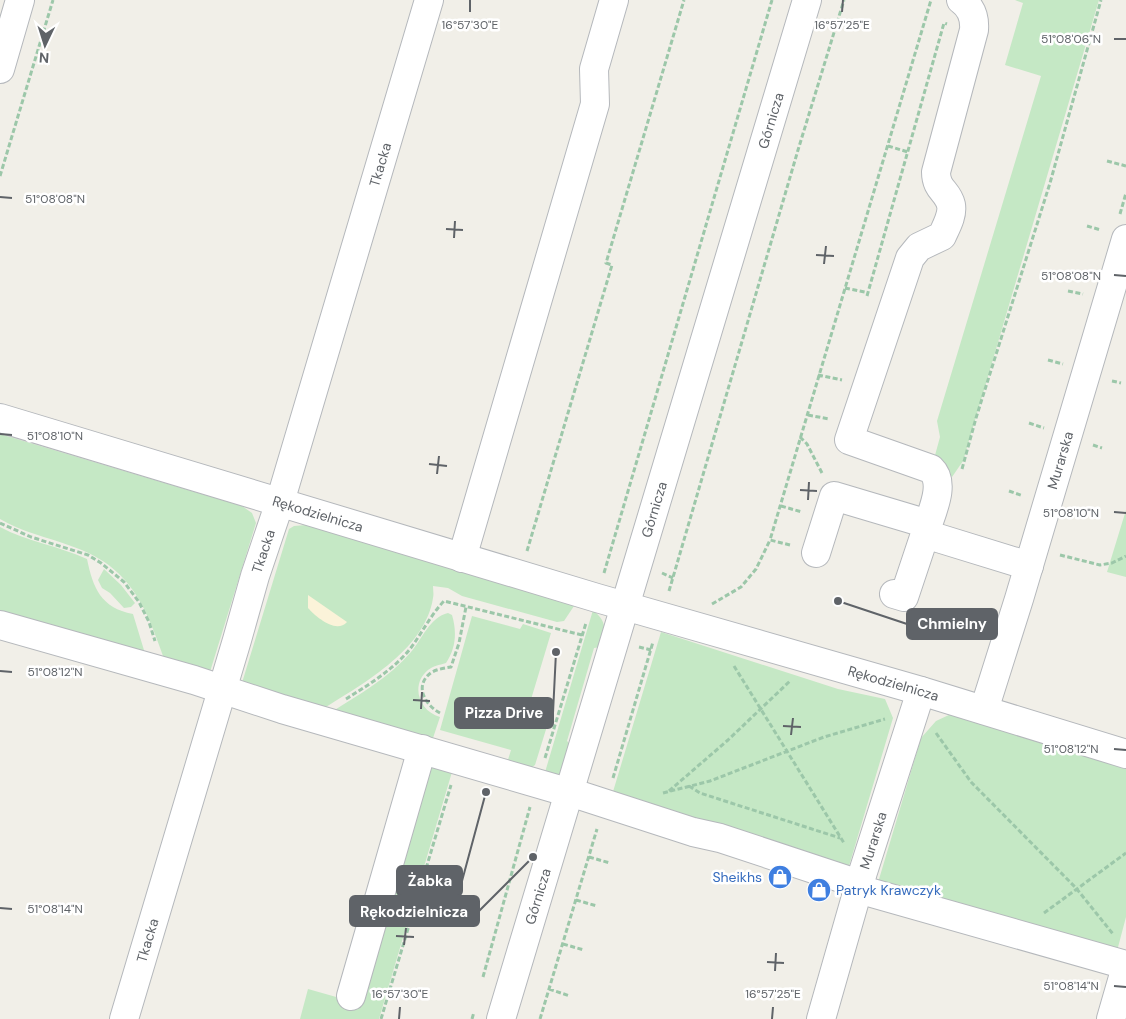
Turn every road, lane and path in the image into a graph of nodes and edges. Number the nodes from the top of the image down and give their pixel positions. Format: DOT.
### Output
graph roads {
  1 [pos="20,0"];
  2 [pos="53,0"];
  3 [pos="429,0"];
  4 [pos="614,0"];
  5 [pos="684,0"];
  6 [pos="772,0"];
  7 [pos="807,0"];
  8 [pos="844,0"];
  9 [pos="931,0"];
  10 [pos="961,0"];
  11 [pos="1101,0"];
  12 [pos="974,30"];
  13 [pos="0,69"];
  14 [pos="888,146"];
  15 [pos="908,152"];
  16 [pos="1107,161"];
  17 [pos="1126,166"];
  18 [pos="0,176"];
  19 [pos="1126,239"];
  20 [pos="865,301"];
  21 [pos="844,371"];
  22 [pos="840,388"];
  23 [pos="833,412"];
  24 [pos="0,418"];
  25 [pos="831,419"];
  26 [pos="800,437"];
  27 [pos="961,474"];
  28 [pos="834,496"];
  29 [pos="280,502"];
  30 [pos="0,522"];
  31 [pos="927,529"];
  32 [pos="770,540"];
  33 [pos="816,553"];
  34 [pos="1126,556"];
  35 [pos="1032,557"];
  36 [pos="462,558"];
  37 [pos="525,558"];
  38 [pos="894,594"];
  39 [pos="668,596"];
  40 [pos="596,598"];
  41 [pos="626,606"];
  42 [pos="466,607"];
  43 [pos="716,610"];
  44 [pos="0,625"];
  45 [pos="582,635"];
  46 [pos="648,659"];
  47 [pos="732,664"];
  48 [pos="160,670"];
  49 [pos="793,678"];
  50 [pos="222,689"];
  51 [pos="917,701"];
  52 [pos="761,710"];
  53 [pos="984,710"];
  54 [pos="440,713"];
  55 [pos="315,718"];
  56 [pos="422,749"];
  57 [pos="786,752"];
  58 [pos="1126,754"];
  59 [pos="458,760"];
  60 [pos="689,786"];
  61 [pos="582,797"];
  62 [pos="841,838"];
  63 [pos="1126,853"];
  64 [pos="589,857"];
  65 [pos="610,863"];
  66 [pos="860,881"];
  67 [pos="1076,888"];
  68 [pos="576,900"];
  69 [pos="597,906"];
  70 [pos="1016,934"];
  71 [pos="1116,938"];
  72 [pos="563,944"];
  73 [pos="584,950"];
  74 [pos="1126,966"];
  75 [pos="549,989"];
  76 [pos="351,996"];
  77 [pos="570,996"];
  78 [pos="124,1019"];
  79 [pos="381,1019"];
  80 [pos="501,1019"];
  81 [pos="540,1019"];
  82 [pos="821,1019"];
  83 [pos="1111,1019"];
  1 -- 13 [label="street"];
  2 -- 18 [label="path"];
  3 -- 29 [label="street, Tkacka"];
  4 -- 36 [label="street"];
  5 -- 37 [label="path"];
  6 -- 40 [label="path"];
  7 -- 41 [label="street, Górnicza"];
  8 -- 39 [label="path"];
  9 -- 14 [label="path"];
  10 -- 12 [label="street"];
  11 -- 27 [label="path"];
  12 -- 15 [label="path"];
  12 -- 31 [label="street"];
  14 -- 15 [label="path"];
  14 -- 26 [label="path"];
  15 -- 20 [label="path"];
  16 -- 17 [label="path"];
  19 -- 35 [label="street, Murarska"];
  21 -- 22 [label="path"];
  23 -- 25 [label="path"];
  24 -- 29 [label="street, Rękodzielnicza"];
  26 -- 28 [label="path"];
  26 -- 32 [label="path"];
  28 -- 31 [label="street"];
  28 -- 33 [label="street"];
  29 -- 36 [label="street, Rękodzielnicza"];
  29 -- 50 [label="street, Tkacka"];
  30 -- 48 [label="path"];
  31 -- 35 [label="street"];
  31 -- 38 [label="street"];
  32 -- 33 [label="path"];
  32 -- 43 [label="path"];
  34 -- 35 [label="path"];
  35 -- 53 [label="street, Murarska"];
  36 -- 40 [label="street, Rękodzielnicza"];
  40 -- 41 [label="street, Rękodzielnicza"];
  41 -- 51 [label="street, Rękodzielnicza"];
  41 -- 80 [label="street, Górnicza"];
  42 -- 45 [label="path"];
  42 -- 54 [label="path"];
  42 -- 55 [label="path"];
  44 -- 48 [label="street"];
  46 -- 61 [label="path"];
  47 -- 52 [label="path"];
  48 -- 50 [label="street"];
  49 -- 52 [label="path"];
  50 -- 55 [label="street"];
  50 -- 78 [label="street, Tkacka"];
  51 -- 53 [label="street, Rękodzielnicza"];
  51 -- 57 [label="path"];
  51 -- 66 [label="street, Murarska"];
  51 -- 67 [label="path"];
  52 -- 57 [label="path"];
  52 -- 60 [label="path"];
  53 -- 58 [label="street, Rękodzielnicza"];
  55 -- 56 [label="street"];
  56 -- 59 [label="street"];
  56 -- 76 [label="street"];
  57 -- 60 [label="path"];
  57 -- 62 [label="path"];
  59 -- 61 [label="street"];
  59 -- 79 [label="path"];
  60 -- 62 [label="path"];
  61 -- 64 [label="path"];
  61 -- 66 [label="street"];
  62 -- 66 [label="path"];
  63 -- 67 [label="path"];
  64 -- 65 [label="path"];
  64 -- 68 [label="path"];
  66 -- 70 [label="street"];
  66 -- 82 [label="street, Murarska"];
  67 -- 70 [label="path"];
  67 -- 71 [label="path"];
  68 -- 69 [label="path"];
  68 -- 72 [label="path"];
  70 -- 74 [label="street"];
  72 -- 73 [label="path"];
  72 -- 75 [label="path"];
  74 -- 83 [label="street"];
  75 -- 77 [label="path"];
  75 -- 81 [label="path"];
}
